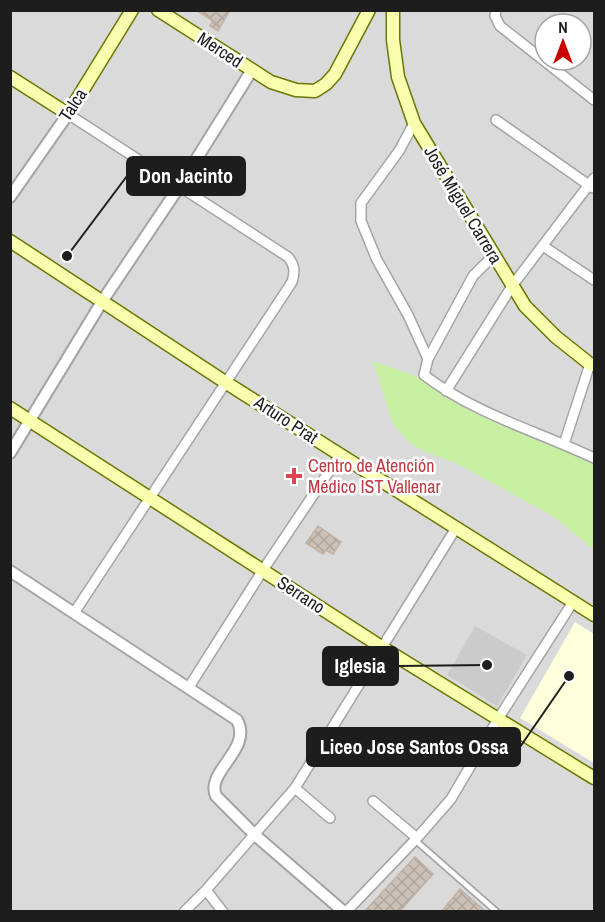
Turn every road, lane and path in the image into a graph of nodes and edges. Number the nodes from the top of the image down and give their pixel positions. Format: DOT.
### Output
graph roads {
  1 [pos="132,10"];
  2 [pos="158,10"];
  3 [pos="369,10"];
  4 [pos="393,10"];
  5 [pos="495,13"];
  6 [pos="252,70"];
  7 [pos="10,76"];
  8 [pos="594,100"];
  9 [pos="68,114"];
  10 [pos="496,120"];
  11 [pos="414,123"];
  12 [pos="593,184"];
  13 [pos="179,187"];
  14 [pos="10,197"];
  15 [pos="10,242"];
  16 [pos="543,246"];
  17 [pos="493,256"];
  18 [pos="594,280"];
  19 [pos="512,286"];
  20 [pos="103,300"];
  21 [pos="428,359"];
  22 [pos="592,364"];
  23 [pos="225,382"];
  24 [pos="446,392"];
  25 [pos="10,408"];
  26 [pos="31,421"];
  27 [pos="564,444"];
  28 [pos="10,453"];
  29 [pos="340,454"];
  30 [pos="594,459"];
  31 [pos="148,497"];
  32 [pos="456,528"];
  33 [pos="263,570"];
  34 [pos="10,571"];
  35 [pos="573,602"];
  36 [pos="74,613"];
  37 [pos="594,615"];
  38 [pos="383,648"];
  39 [pos="189,687"];
  40 [pos="498,719"];
  41 [pos="594,778"];
  42 [pos="295,788"];
  43 [pos="373,801"];
  44 [pos="330,818"];
  45 [pos="255,835"];
  46 [pos="416,839"];
  47 [pos="206,891"];
  48 [pos="184,912"];
  49 [pos="223,912"];
  50 [pos="345,912"];
  51 [pos="497,912"];
  1 -- 9 [label="main road, Talca"];
  2 -- 6 [label="main road, Merced"];
  3 -- 6 [label="main road"];
  4 -- 11 [label="main road, José Miguel Carrera"];
  5 -- 8 [label="street"];
  6 -- 13 [label="street"];
  7 -- 9 [label="main road"];
  9 -- 13 [label="street"];
  9 -- 14 [label="street, Talca"];
  10 -- 12 [label="street"];
  11 -- 17 [label="main road, José Miguel Carrera"];
  11 -- 21 [label="street"];
  12 -- 16 [label="street"];
  13 -- 20 [label="street"];
  13 -- 23 [label="street"];
  15 -- 20 [label="main road, Arturo Prat"];
  16 -- 18 [label="street"];
  16 -- 19 [label="street"];
  17 -- 19 [label="main road, José Miguel Carrera"];
  17 -- 21 [label="street"];
  19 -- 22 [label="main road, José Miguel Carrera"];
  19 -- 24 [label="street"];
  20 -- 23 [label="main road, Arturo Prat"];
  20 -- 26 [label="street"];
  21 -- 24 [label="street"];
  22 -- 27 [label="street"];
  23 -- 29 [label="main road, Arturo Prat"];
  23 -- 31 [label="street"];
  24 -- 27 [label="street"];
  25 -- 26 [label="main road, Serrano"];
  26 -- 28 [label="street"];
  26 -- 31 [label="main road, Serrano"];
  27 -- 30 [label="street"];
  29 -- 32 [label="main road, Arturo Prat"];
  29 -- 33 [label="street"];
  31 -- 33 [label="main road, Serrano"];
  31 -- 36 [label="street"];
  32 -- 35 [label="main road, Arturo Prat"];
  32 -- 38 [label="street"];
  33 -- 38 [label="main road, Serrano"];
  33 -- 39 [label="street"];
  34 -- 36 [label="street"];
  35 -- 37 [label="main road, Arturo Prat"];
  35 -- 40 [label="street"];
  36 -- 39 [label="street"];
  38 -- 40 [label="main road, Serrano"];
  38 -- 42 [label="street"];
  39 -- 45 [label="street"];
  40 -- 41 [label="main road, Serrano"];
  40 -- 46 [label="street"];
  42 -- 44 [label="street"];
  42 -- 45 [label="street"];
  43 -- 46 [label="street"];
  45 -- 47 [label="street"];
  45 -- 50 [label="street"];
  46 -- 50 [label="street"];
  46 -- 51 [label="lane"];
  47 -- 48 [label="street"];
  47 -- 49 [label="street"];
}
